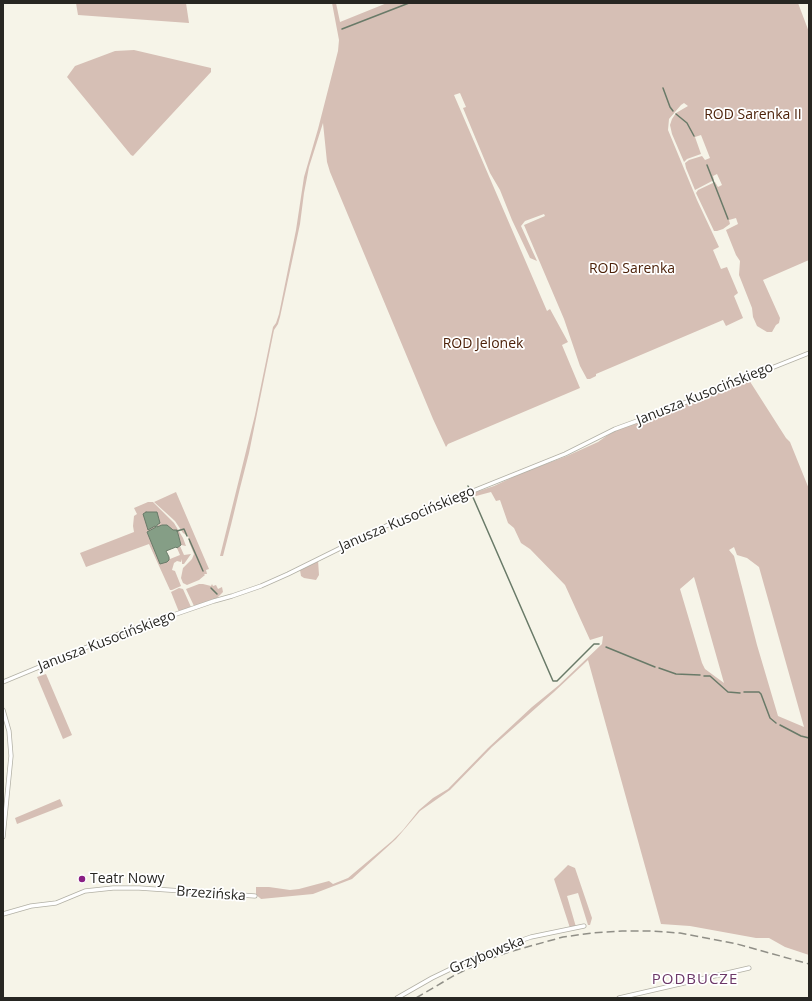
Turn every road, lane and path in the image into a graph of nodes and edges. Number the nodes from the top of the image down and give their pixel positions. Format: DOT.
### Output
graph roads {
  1 [pos="809,353"];
  2 [pos="3,682"];
  3 [pos="3,710"];
  4 [pos="3,836"];
  5 [pos="256,896"];
  6 [pos="3,914"];
  7 [pos="584,926"];
  8 [pos="749,968"];
  9 [pos="397,998"];
  10 [pos="619,998"];
  1 -- 2 [label="street, Janusza Kusocińskiego"];
  3 -- 4 [label="street"];
  5 -- 6 [label="street, Brzezińska"];
  7 -- 9 [label="street, Grzybowska"];
  8 -- 10 [label="street"];
}
